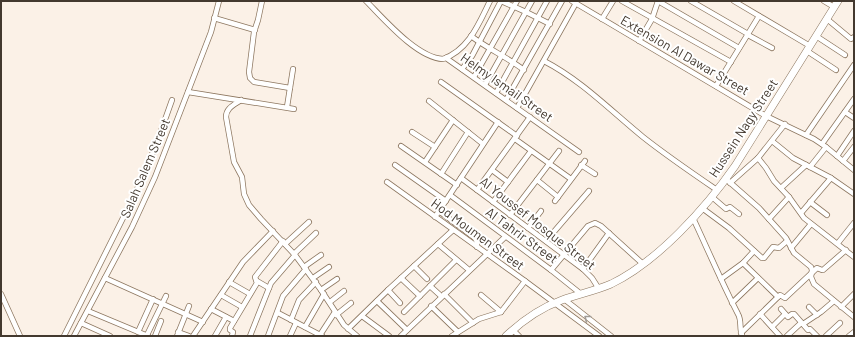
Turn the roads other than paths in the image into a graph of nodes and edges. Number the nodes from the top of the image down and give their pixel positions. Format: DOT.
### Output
graph roads {
  1 [pos="219,1"];
  2 [pos="262,1"];
  3 [pos="366,1"];
  4 [pos="490,1"];
  5 [pos="501,1"];
  6 [pos="517,1"];
  7 [pos="532,1"];
  8 [pos="547,1"];
  9 [pos="562,1"];
  10 [pos="613,1"];
  11 [pos="622,1"];
  12 [pos="658,1"];
  13 [pos="691,1"];
  14 [pos="734,1"];
  15 [pos="824,1"];
  16 [pos="574,2"];
  17 [pos="836,4"];
  18 [pos="514,6"];
  19 [pos="526,12"];
  20 [pos="759,16"];
  21 [pos="538,17"];
  22 [pos="214,18"];
  23 [pos="602,19"];
  24 [pos="652,19"];
  25 [pos="827,19"];
  26 [pos="550,24"];
  27 [pos="255,30"];
  28 [pos="748,34"];
  29 [pos="471,36"];
  30 [pos="816,36"];
  31 [pos="854,37"];
  32 [pos="639,41"];
  33 [pos="480,43"];
  34 [pos="739,48"];
  35 [pos="772,48"];
  36 [pos="808,48"];
  37 [pos="490,50"];
  38 [pos="502,55"];
  39 [pos="845,55"];
  40 [pos="446,58"];
  41 [pos="544,61"];
  42 [pos="513,62"];
  43 [pos="731,62"];
  44 [pos="854,65"];
  45 [pos="293,69"];
  46 [pos="462,69"];
  47 [pos="524,70"];
  48 [pos="836,70"];
  49 [pos="474,77"];
  50 [pos="441,82"];
  51 [pos="485,85"];
  52 [pos="716,86"];
  53 [pos="290,88"];
  54 [pos="188,92"];
  55 [pos="496,93"];
  56 [pos="854,98"];
  57 [pos="172,100"];
  58 [pos="241,100"];
  59 [pos="506,100"];
  60 [pos="429,101"];
  61 [pos="287,107"];
  62 [pos="294,108"];
  63 [pos="517,108"];
  64 [pos="845,112"];
  65 [pos="766,116"];
  66 [pos="530,117"];
  67 [pos="854,118"];
  68 [pos="453,120"];
  69 [pos="498,122"];
  70 [pos="785,124"];
  71 [pos="854,131"];
  72 [pos="412,132"];
  73 [pos="468,132"];
  74 [pos="806,135"];
  75 [pos="516,137"];
  76 [pos="772,141"];
  77 [pos="483,144"];
  78 [pos="401,146"];
  79 [pos="824,146"];
  80 [pos="435,147"];
  81 [pos="854,147"];
  82 [pos="531,150"];
  83 [pos="559,151"];
  84 [pos="579,152"];
  85 [pos="837,156"];
  86 [pos="758,158"];
  87 [pos="585,161"];
  88 [pos="843,161"];
  89 [pos="425,162"];
  90 [pos="549,163"];
  91 [pos="394,165"];
  92 [pos="581,165"];
  93 [pos="808,166"];
  94 [pos="492,170"];
  95 [pos="854,170"];
  96 [pos="441,174"];
  97 [pos="595,174"];
  98 [pos="461,178"];
  99 [pos="831,178"];
  100 [pos="571,179"];
  101 [pos="537,180"];
  102 [pos="728,181"];
  103 [pos="387,182"];
  104 [pos="508,182"];
  105 [pos="457,185"];
  106 [pos="781,188"];
  107 [pos="477,190"];
  108 [pos="717,190"];
  109 [pos="589,191"];
  110 [pos="854,194"];
  111 [pos="450,195"];
  112 [pos="712,197"];
  113 [pos="789,197"];
  114 [pos="446,201"];
  115 [pos="493,202"];
  116 [pos="810,202"];
  117 [pos="702,208"];
  118 [pos="439,211"];
  119 [pos="541,211"];
  120 [pos="801,213"];
  121 [pos="739,214"];
  122 [pos="510,215"];
  123 [pos="827,215"];
  124 [pos="435,217"];
  125 [pos="693,218"];
  126 [pos="768,219"];
  127 [pos="309,222"];
  128 [pos="811,224"];
  129 [pos="854,224"];
  130 [pos="528,228"];
  131 [pos="453,230"];
  132 [pos="273,231"];
  133 [pos="609,233"];
  134 [pos="316,234"];
  135 [pos="505,236"];
  136 [pos="546,241"];
  137 [pos="787,241"];
  138 [pos="284,243"];
  139 [pos="838,243"];
  140 [pos="438,244"];
  141 [pos="477,247"];
  142 [pos="791,248"];
  143 [pos="846,250"];
  144 [pos="754,251"];
  145 [pos="487,254"];
  146 [pos="295,255"];
  147 [pos="321,255"];
  148 [pos="564,255"];
  149 [pos="854,257"];
  150 [pos="456,260"];
  151 [pos="742,263"];
  152 [pos="643,264"];
  153 [pos="414,266"];
  154 [pos="329,267"];
  155 [pos="305,268"];
  156 [pos="583,269"];
  157 [pos="469,270"];
  158 [pos="551,270"];
  159 [pos="812,273"];
  160 [pos="105,278"];
  161 [pos="401,278"];
  162 [pos="758,278"];
  163 [pos="337,279"];
  164 [pos="427,279"];
  165 [pos="722,279"];
  166 [pos="314,280"];
  167 [pos="257,281"];
  168 [pos="525,281"];
  169 [pos="229,282"];
  170 [pos="430,286"];
  171 [pos="268,288"];
  172 [pos="599,289"];
  173 [pos="321,290"];
  174 [pos="388,290"];
  175 [pos="344,291"];
  176 [pos="1,294"];
  177 [pos="250,294"];
  178 [pos="324,294"];
  179 [pos="581,294"];
  180 [pos="854,294"];
  181 [pos="221,295"];
  182 [pos="442,295"];
  183 [pos="481,295"];
  184 [pos="166,296"];
  185 [pos="420,296"];
  186 [pos="778,297"];
  187 [pos="153,299"];
  188 [pos="564,299"];
  189 [pos="377,301"];
  190 [pos="834,301"];
  191 [pos="330,302"];
  192 [pos="3,303"];
  193 [pos="162,303"];
  194 [pos="351,303"];
  195 [pos="400,303"];
  196 [pos="555,303"];
  197 [pos="732,303"];
  198 [pos="190,306"];
  199 [pos="431,306"];
  200 [pos="242,307"];
  201 [pos="809,307"];
  202 [pos="841,307"];
  203 [pos="212,308"];
  204 [pos="781,309"];
  205 [pos="88,311"];
  206 [pos="404,312"];
  207 [pos="501,312"];
  208 [pos="278,313"];
  209 [pos="335,313"];
  210 [pos="186,314"];
  211 [pos="760,314"];
  212 [pos="785,314"];
  213 [pos="816,315"];
  214 [pos="362,316"];
  215 [pos="226,317"];
  216 [pos="854,317"];
  217 [pos="161,321"];
  218 [pos="234,321"];
  219 [pos="294,321"];
  220 [pos="203,322"];
  221 [pos="81,323"];
  222 [pos="472,323"];
  223 [pos="802,323"];
  224 [pos="840,323"];
  225 [pos="305,327"];
  226 [pos="772,327"];
  227 [pos="348,329"];
  228 [pos="407,330"];
  229 [pos="513,330"];
  230 [pos="138,332"];
  231 [pos="458,332"];
  232 [pos="854,332"];
  233 [pos="178,334"];
  234 [pos="321,335"];
  235 [pos="354,335"];
  236 [pos="742,335"];
  237 [pos="778,335"];
  238 [pos="20,336"];
  239 [pos="64,336"];
  240 [pos="74,336"];
  241 [pos="110,336"];
  242 [pos="148,336"];
  243 [pos="155,336"];
  244 [pos="189,336"];
  245 [pos="193,336"];
  246 [pos="215,336"];
  247 [pos="232,336"];
  248 [pos="250,336"];
  249 [pos="268,336"];
  250 [pos="290,336"];
  251 [pos="389,336"];
  252 [pos="401,336"];
  253 [pos="452,336"];
  254 [pos="506,336"];
  255 [pos="519,336"];
  256 [pos="598,336"];
  257 [pos="611,336"];
  258 [pos="788,336"];
  259 [pos="817,336"];
  260 [pos="826,336"];
  261 [pos="849,336"];
  1 -- 22 [label="street, Salah Salem Street"];
  2 -- 27 [label="street"];
  3 -- 40 [label="street, Helmy Ismail Street"];
  4 -- 29 [label="street"];
  5 -- 18 [label="street"];
  5 -- 33 [label="street"];
  6 -- 18 [label="street"];
  7 -- 19 [label="street"];
  8 -- 21 [label="street"];
  9 -- 26 [label="street"];
  10 -- 23 [label="street"];
  11 -- 24 [label="street"];
  12 -- 24 [label="street"];
  12 -- 34 [label="street"];
  13 -- 28 [label="street"];
  14 -- 20 [label="street"];
  15 -- 17 [label="street"];
  16 -- 23 [label="street, Extension Al Dawar Street"];
  16 -- 41 [label="street"];
  17 -- 25 [label="street, Hussein Nagy Street"];
  18 -- 19 [label="street"];
  18 -- 37 [label="street"];
  19 -- 21 [label="street"];
  19 -- 38 [label="street"];
  20 -- 28 [label="street"];
  20 -- 36 [label="street"];
  21 -- 26 [label="street"];
  21 -- 42 [label="street"];
  22 -- 27 [label="street"];
  22 -- 54 [label="street, Salah Salem Street"];
  23 -- 32 [label="street, Extension Al Dawar Street"];
  24 -- 32 [label="street"];
  24 -- 43 [label="street"];
  25 -- 30 [label="street, Hussein Nagy Street"];
  25 -- 31 [label="street"];
  26 -- 47 [label="street"];
  27 -- 53 [label="street"];
  28 -- 34 [label="street"];
  28 -- 35 [label="street"];
  29 -- 33 [label="street"];
  29 -- 40 [label="street"];
  30 -- 36 [label="street, Hussein Nagy Street"];
  30 -- 39 [label="street"];
  32 -- 52 [label="street, Extension Al Dawar Street"];
  33 -- 37 [label="street"];
  33 -- 46 [label="street"];
  34 -- 43 [label="street"];
  36 -- 48 [label="street"];
  36 -- 65 [label="street, Hussein Nagy Street"];
  37 -- 38 [label="street"];
  37 -- 49 [label="street"];
  38 -- 42 [label="street"];
  38 -- 51 [label="street"];
  40 -- 46 [label="street, Helmy Ismail Street"];
  41 -- 63 [label="street"];
  41 -- 108 [label="street"];
  42 -- 47 [label="street"];
  42 -- 55 [label="street"];
  43 -- 52 [label="street"];
  44 -- 74 [label="street"];
  45 -- 53 [label="street"];
  46 -- 49 [label="street, Helmy Ismail Street"];
  47 -- 59 [label="street"];
  49 -- 51 [label="street, Helmy Ismail Street"];
  50 -- 69 [label="street"];
  51 -- 55 [label="street, Helmy Ismail Street"];
  52 -- 65 [label="street, Extension Al Dawar Street"];
  53 -- 61 [label="street"];
  54 -- 58 [label="street"];
  54 -- 160 [label="street, Salah Salem Street"];
  55 -- 59 [label="street, Helmy Ismail Street"];
  56 -- 64 [label="street"];
  57 -- 239 [label="street"];
  58 -- 61 [label="street"];
  58 -- 132 [label="street"];
  59 -- 63 [label="street, Helmy Ismail Street"];
  60 -- 68 [label="street"];
  61 -- 62 [label="street"];
  63 -- 66 [label="street, Helmy Ismail Street"];
  64 -- 67 [label="street"];
  64 -- 79 [label="street"];
  65 -- 70 [label="street, Extension Al Dawar Street"];
  65 -- 102 [label="street, Hussein Nagy Street"];
  66 -- 75 [label="street"];
  66 -- 84 [label="street, Helmy Ismail Street"];
  68 -- 73 [label="street"];
  68 -- 80 [label="street"];
  69 -- 75 [label="street"];
  69 -- 77 [label="street"];
  70 -- 74 [label="street, Extension Al Dawar Street"];
  70 -- 76 [label="street"];
  71 -- 85 [label="street"];
  72 -- 80 [label="street"];
  73 -- 77 [label="street"];
  73 -- 96 [label="street"];
  74 -- 79 [label="street, Extension Al Dawar Street"];
  75 -- 82 [label="street"];
  75 -- 94 [label="street"];
  76 -- 86 [label="street"];
  76 -- 93 [label="street"];
  77 -- 98 [label="street"];
  78 -- 89 [label="street"];
  79 -- 85 [label="street, Extension Al Dawar Street"];
  79 -- 93 [label="street"];
  80 -- 89 [label="street"];
  81 -- 88 [label="street"];
  82 -- 90 [label="street"];
  82 -- 104 [label="street"];
  83 -- 90 [label="street"];
  85 -- 88 [label="street, Extension Al Dawar Street"];
  86 -- 102 [label="street"];
  86 -- 106 [label="street"];
  87 -- 92 [label="street"];
  88 -- 95 [label="street, Extension Al Dawar Street"];
  89 -- 96 [label="street"];
  90 -- 100 [label="street"];
  90 -- 101 [label="street"];
  91 -- 114 [label="street"];
  92 -- 97 [label="street"];
  92 -- 100 [label="street"];
  93 -- 99 [label="street"];
  93 -- 106 [label="street"];
  94 -- 104 [label="street"];
  94 -- 107 [label="street"];
  96 -- 105 [label="street"];
  98 -- 105 [label="street"];
  98 -- 107 [label="street, Al Youssef Mosque Street"];
  99 -- 110 [label="street"];
  99 -- 116 [label="street"];
  100 -- 101 [label="street"];
  101 -- 122 [label="street"];
  102 -- 108 [label="street, Hussein Nagy Street"];
  102 -- 126 [label="street"];
  103 -- 124 [label="street, Hod Moumen Street"];
  104 -- 115 [label="street"];
  105 -- 111 [label="street"];
  106 -- 113 [label="street"];
  107 -- 115 [label="street, Al Youssef Mosque Street"];
  108 -- 112 [label="street, Hussein Nagy Street"];
  109 -- 136 [label="street"];
  111 -- 114 [label="street"];
  111 -- 135 [label="street, Al Tahrir Street"];
  112 -- 117 [label="street, Hussein Nagy Street"];
  112 -- 121 [label="street"];
  113 -- 120 [label="street"];
  113 -- 126 [label="street"];
  114 -- 118 [label="street"];
  115 -- 122 [label="street, Al Youssef Mosque Street"];
  116 -- 120 [label="street"];
  116 -- 123 [label="street"];
  117 -- 125 [label="street, Hussein Nagy Street"];
  117 -- 144 [label="street"];
  118 -- 124 [label="street"];
  118 -- 141 [label="street"];
  119 -- 130 [label="street"];
  120 -- 128 [label="street"];
  122 -- 130 [label="street, Al Youssef Mosque Street"];
  124 -- 131 [label="street, Hod Moumen Street"];
  125 -- 152 [label="street, Hussein Nagy Street"];
  125 -- 165 [label="street"];
  126 -- 137 [label="street"];
  127 -- 138 [label="street"];
  128 -- 139 [label="street"];
  128 -- 142 [label="street"];
  129 -- 139 [label="street"];
  130 -- 136 [label="street, Al Youssef Mosque Street"];
  131 -- 140 [label="street"];
  131 -- 141 [label="street, Hod Moumen Street"];
  132 -- 138 [label="street"];
  132 -- 169 [label="street"];
  133 -- 148 [label="street"];
  133 -- 152 [label="street"];
  133 -- 156 [label="street"];
  134 -- 146 [label="street"];
  135 -- 145 [label="street"];
  135 -- 158 [label="street, Al Tahrir Street"];
  136 -- 148 [label="street, Al Youssef Mosque Street"];
  137 -- 142 [label="street"];
  137 -- 144 [label="street"];
  138 -- 146 [label="street"];
  138 -- 167 [label="street"];
  139 -- 143 [label="street"];
  140 -- 150 [label="street"];
  140 -- 153 [label="street"];
  141 -- 145 [label="street, Hod Moumen Street"];
  142 -- 159 [label="street"];
  143 -- 149 [label="street"];
  143 -- 159 [label="street"];
  144 -- 151 [label="street"];
  145 -- 157 [label="street"];
  145 -- 168 [label="street, Hod Moumen Street"];
  146 -- 155 [label="street"];
  146 -- 171 [label="street"];
  147 -- 155 [label="street"];
  148 -- 156 [label="street, Al Youssef Mosque Street"];
  148 -- 158 [label="street"];
  150 -- 157 [label="street"];
  150 -- 170 [label="street"];
  151 -- 162 [label="street"];
  151 -- 165 [label="street"];
  152 -- 172 [label="street, Hussein Nagy Street"];
  153 -- 161 [label="street"];
  153 -- 164 [label="street"];
  154 -- 166 [label="street"];
  155 -- 166 [label="street"];
  155 -- 208 [label="street"];
  156 -- 172 [label="street, Al Youssef Mosque Street"];
  157 -- 182 [label="street"];
  158 -- 179 [label="street, Al Tahrir Street"];
  159 -- 186 [label="street"];
  159 -- 190 [label="street"];
  160 -- 187 [label="street"];
  160 -- 205 [label="street, Salah Salem Street"];
  161 -- 174 [label="street"];
  161 -- 185 [label="street"];
  162 -- 186 [label="street"];
  162 -- 197 [label="street"];
  163 -- 173 [label="street"];
  165 -- 197 [label="street"];
  166 -- 173 [label="street"];
  166 -- 219 [label="street"];
  167 -- 171 [label="street"];
  167 -- 177 [label="street"];
  168 -- 196 [label="street, Hod Moumen Street"];
  168 -- 207 [label="street"];
  169 -- 177 [label="street"];
  169 -- 181 [label="street"];
  170 -- 182 [label="street"];
  170 -- 185 [label="street"];
  171 -- 248 [label="street"];
  172 -- 179 [label="street, Hussein Nagy Street"];
  173 -- 178 [label="street"];
  174 -- 189 [label="street"];
  174 -- 195 [label="street"];
  175 -- 191 [label="street"];
  176 -- 192 [label="street"];
  177 -- 200 [label="street"];
  178 -- 191 [label="street"];
  178 -- 225 [label="street"];
  179 -- 188 [label="street, Hussein Nagy Street"];
  180 -- 202 [label="street"];
  181 -- 200 [label="street"];
  181 -- 203 [label="street"];
  182 -- 199 [label="street"];
  182 -- 222 [label="street"];
  183 -- 207 [label="street"];
  184 -- 193 [label="street"];
  185 -- 206 [label="street"];
  186 -- 211 [label="street"];
  187 -- 193 [label="street"];
  187 -- 230 [label="street"];
  188 -- 196 [label="street, Hussein Nagy Street"];
  257 -- 188 [label="street, one-way"];
  189 -- 214 [label="street"];
  189 -- 228 [label="street"];
  190 -- 202 [label="street"];
  190 -- 213 [label="street"];
  191 -- 209 [label="street"];
  192 -- 238 [label="street"];
  193 -- 210 [label="street"];
  193 -- 242 [label="street"];
  194 -- 209 [label="street"];
  196 -- 229 [label="street, Hussein Nagy Street"];
  196 -- 256 [label="street, Hod Moumen Street"];
  197 -- 236 [label="street"];
  198 -- 210 [label="street"];
  199 -- 228 [label="street"];
  199 -- 231 [label="street"];
  200 -- 218 [label="street"];
  201 -- 213 [label="street"];
  202 -- 216 [label="street"];
  203 -- 215 [label="street"];
  203 -- 220 [label="street"];
  204 -- 212 [label="street"];
  205 -- 221 [label="street, Salah Salem Street"];
  205 -- 230 [label="street"];
  207 -- 222 [label="street"];
  208 -- 219 [label="street"];
  208 -- 249 [label="street"];
  209 -- 227 [label="street"];
  209 -- 234 [label="street"];
  210 -- 220 [label="street"];
  210 -- 233 [label="street"];
  211 -- 226 [label="street"];
  211 -- 236 [label="street"];
  212 -- 223 [label="street"];
  212 -- 226 [label="street"];
  213 -- 223 [label="street"];
  214 -- 227 [label="street"];
  214 -- 251 [label="street"];
  215 -- 218 [label="street"];
  215 -- 246 [label="street"];
  217 -- 243 [label="street"];
  218 -- 247 [label="street"];
  219 -- 225 [label="street"];
  219 -- 250 [label="street"];
  220 -- 245 [label="street"];
  221 -- 240 [label="street, Salah Salem Street"];
  221 -- 241 [label="street"];
  222 -- 231 [label="street"];
  223 -- 258 [label="street"];
  223 -- 259 [label="street"];
  224 -- 260 [label="street"];
  225 -- 234 [label="street"];
  226 -- 237 [label="street"];
  227 -- 235 [label="street"];
  228 -- 252 [label="street"];
  229 -- 254 [label="street, Hussein Nagy Street"];
  229 -- 255 [label="street"];
  230 -- 242 [label="street"];
  231 -- 253 [label="street"];
  232 -- 261 [label="street"];
  233 -- 244 [label="street"];
}
